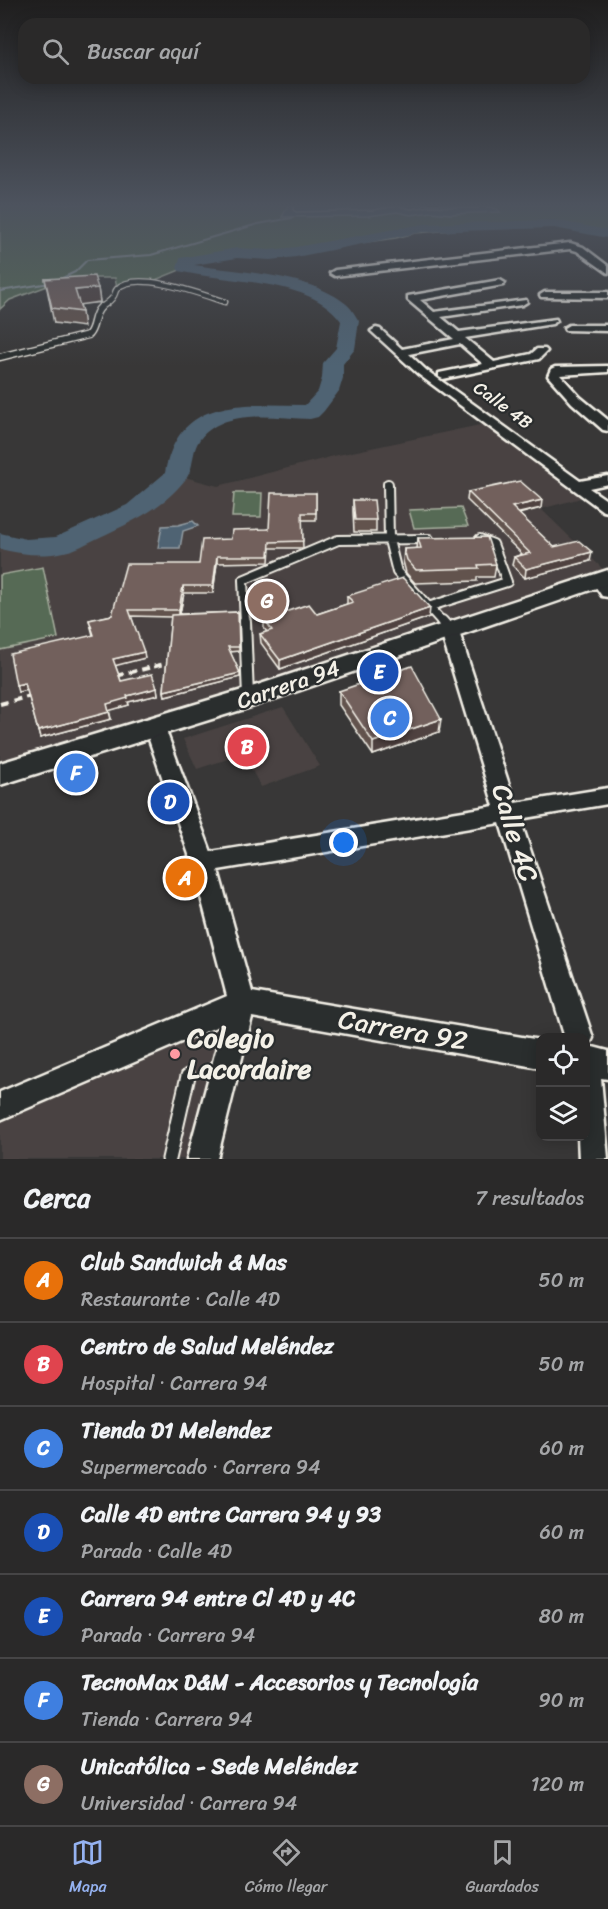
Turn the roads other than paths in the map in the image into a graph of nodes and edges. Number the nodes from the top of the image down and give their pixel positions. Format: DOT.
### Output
graph roads {
  1 [pos="473,258"];
  2 [pos="591,258"];
  3 [pos="608,270"];
  4 [pos="335,273"];
  5 [pos="500,283"];
  6 [pos="545,295"];
  7 [pos="608,295"];
  8 [pos="225,302"];
  9 [pos="522,302"];
  10 [pos="432,315"];
  11 [pos="552,321"];
  12 [pos="569,328"];
  13 [pos="608,328"];
  14 [pos="376,331"];
  15 [pos="458,338"];
  16 [pos="541,351"];
  17 [pos="402,352"];
  18 [pos="0,357"];
  19 [pos="492,365"];
  20 [pos="608,369"];
  21 [pos="443,375"];
  22 [pos="608,427"];
  23 [pos="608,480"];
  24 [pos="388,484"];
  25 [pos="579,485"];
  26 [pos="608,508"];
  27 [pos="467,538"];
  28 [pos="434,539"];
  29 [pos="389,540"];
  30 [pos="605,583"];
  31 [pos="431,606"];
  32 [pos="449,629"];
  33 [pos="248,698"];
  34 [pos="155,728"];
  35 [pos="0,774"];
  36 [pos="608,796"];
  37 [pos="509,812"];
  38 [pos="204,863"];
  39 [pos="242,1003"];
  40 [pos="581,1033"];
  41 [pos="536,1053"];
  42 [pos="188,1076"];
  43 [pos="590,1077"];
  44 [pos="0,1106"];
  45 [pos="166,1159"];
  46 [pos="202,1159"];
  47 [pos="594,1159"];
  1 -- 4 [label="street"];
  2 -- 3 [label="street"];
  5 -- 10 [label="street, Calle 4B"];
  6 -- 7 [label="street"];
  8 -- 18 [label="lane"];
  9 -- 10 [label="street"];
  10 -- 15 [label="street, Calle 4B"];
  11 -- 15 [label="street"];
  12 -- 13 [label="street"];
  14 -- 17 [label="street, Calle 4B"];
  15 -- 17 [label="street"];
  15 -- 19 [label="street, Calle 4B"];
  16 -- 19 [label="street"];
  17 -- 25 [label="street, Calle 4B"];
  19 -- 21 [label="street, Calle 4B"];
  20 -- 22 [label="street"];
  23 -- 25 [label="street"];
  24 -- 29 [label="lane"];
  25 -- 26 [label="street, Calle 4B"];
  27 -- 31 [label="lane"];
  28 -- 29 [label="lane"];
  29 -- 31 [label="lane"];
  29 -- 33 [label="lane"];
  30 -- 32 [label="street, Carrera 94"];
  31 -- 32 [label="lane"];
  32 -- 33 [label="street, Carrera 94"];
  32 -- 37 [label="street, Calle 4C"];
  33 -- 34 [label="street, Carrera 94"];
  34 -- 35 [label="street, Carrera 94"];
  34 -- 38 [label="street"];
  36 -- 37 [label="street"];
  37 -- 38 [label="street"];
  37 -- 40 [label="street, Calle 4C"];
  38 -- 39 [label="street"];
  39 -- 41 [label="street, Carrera 92"];
  39 -- 44 [label="street"];
  39 -- 46 [label="street"];
  42 -- 45 [label="lane"];
  43 -- 47 [label="street, Calle 4C"];
}
